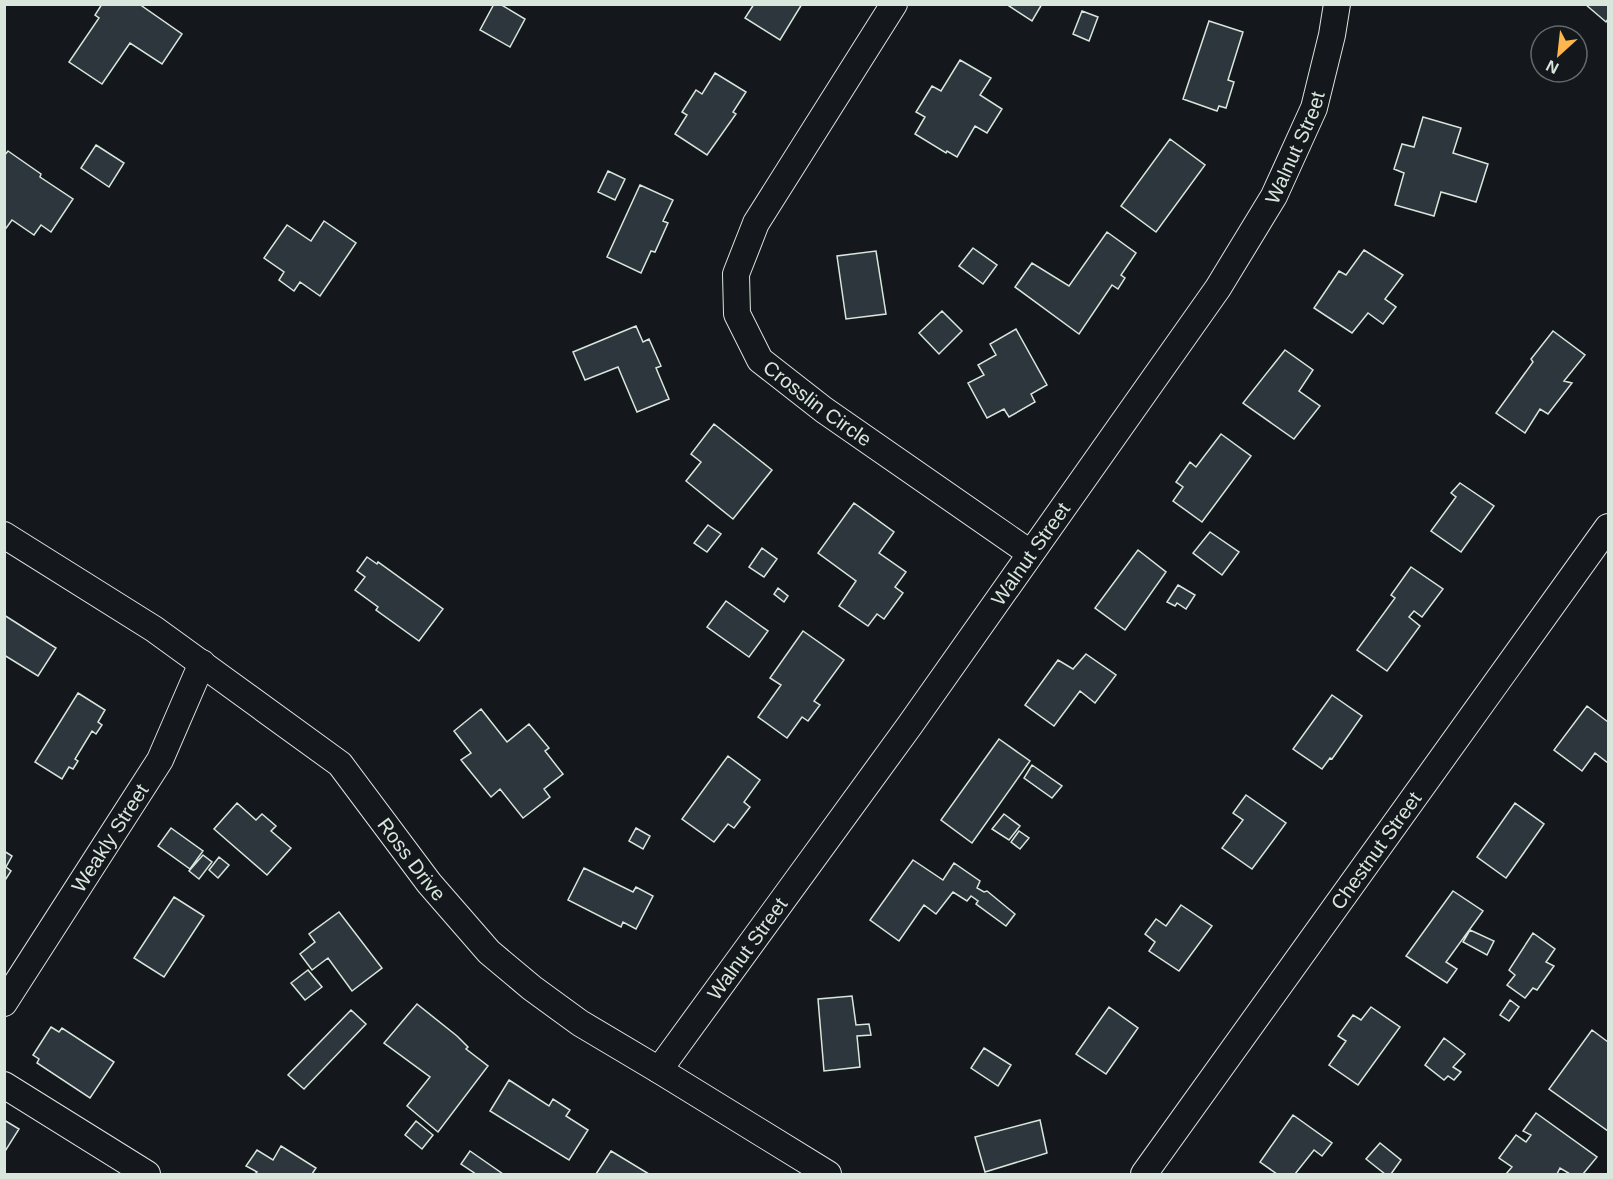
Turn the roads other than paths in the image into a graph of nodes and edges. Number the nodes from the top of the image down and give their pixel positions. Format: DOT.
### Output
graph roads {
  1 [pos="894,4"];
  2 [pos="1337,4"];
  3 [pos="1608,528"];
  4 [pos="4,535"];
  5 [pos="1030,553"];
  6 [pos="202,663"];
  7 [pos="4,1003"];
  8 [pos="659,1070"];
  9 [pos="4,1085"];
  10 [pos="147,1174"];
  11 [pos="828,1174"];
  12 [pos="1144,1174"];
  1 -- 5 [label="street, Crosslin Circle"];
  2 -- 5 [label="street, Walnut Street"];
  3 -- 12 [label="street, Chestnut Street"];
  4 -- 6 [label="street, Ross Drive"];
  5 -- 8 [label="street, Walnut Street"];
  6 -- 7 [label="street, Weakly Street"];
  6 -- 8 [label="street, Ross Drive"];
  8 -- 11 [label="street, Ross Drive"];
  9 -- 10 [label="street"];
}
